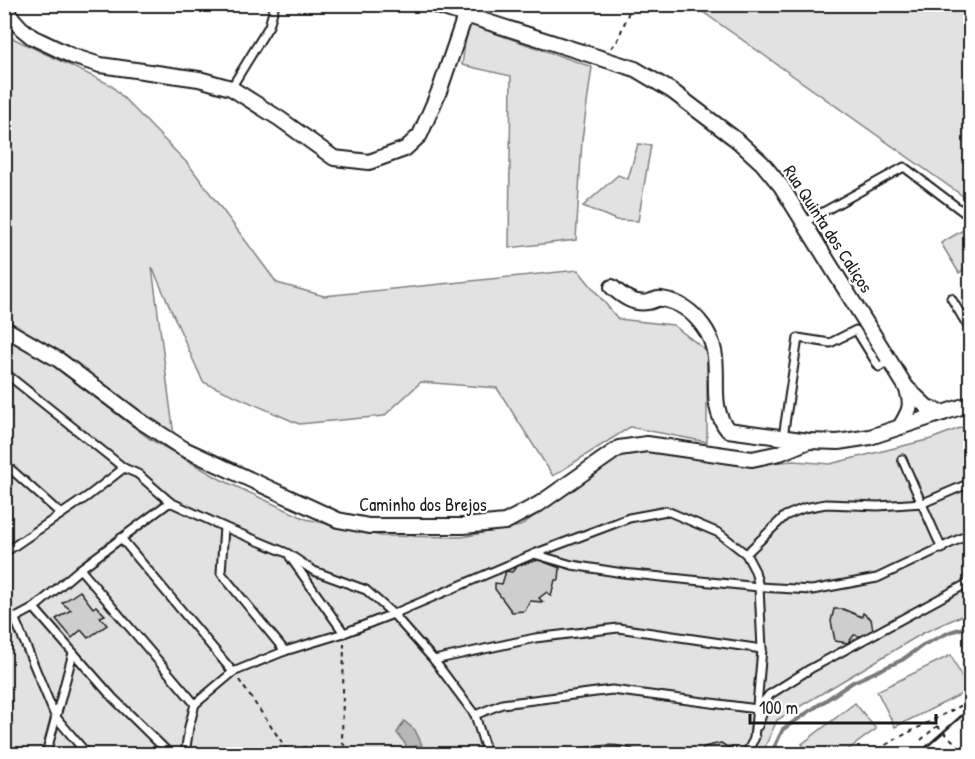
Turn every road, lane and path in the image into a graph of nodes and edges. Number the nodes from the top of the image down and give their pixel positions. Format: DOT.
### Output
graph roads {
  1 [pos="275,4"];
  2 [pos="431,4"];
  3 [pos="632,4"];
  4 [pos="4,5"];
  5 [pos="465,16"];
  6 [pos="602,58"];
  7 [pos="231,88"];
  8 [pos="970,217"];
  9 [pos="805,222"];
  10 [pos="612,287"];
  11 [pos="951,298"];
  12 [pos="4,328"];
  13 [pos="970,330"];
  14 [pos="890,360"];
  15 [pos="4,372"];
  16 [pos="906,387"];
  17 [pos="970,404"];
  18 [pos="944,412"];
  19 [pos="900,427"];
  20 [pos="783,437"];
  21 [pos="809,441"];
  22 [pos="902,459"];
  23 [pos="4,463"];
  24 [pos="124,468"];
  25 [pos="970,483"];
  26 [pos="170,502"];
  27 [pos="923,503"];
  28 [pos="61,514"];
  29 [pos="224,527"];
  30 [pos="970,534"];
  31 [pos="121,538"];
  32 [pos="942,549"];
  33 [pos="4,553"];
  34 [pos="287,553"];
  35 [pos="534,554"];
  36 [pos="746,554"];
  37 [pos="80,569"];
  38 [pos="970,582"];
  39 [pos="759,587"];
  40 [pos="34,608"];
  41 [pos="393,614"];
  42 [pos="14,617"];
  43 [pos="4,624"];
  44 [pos="344,633"];
  45 [pos="762,649"];
  46 [pos="285,651"];
  47 [pos="73,653"];
  48 [pos="434,660"];
  49 [pos="234,672"];
  50 [pos="769,695"];
  51 [pos="970,701"];
  52 [pos="195,704"];
  53 [pos="757,709"];
  54 [pos="475,715"];
  55 [pos="55,716"];
  56 [pos="970,724"];
  57 [pos="754,739"];
  58 [pos="921,740"];
  59 [pos="970,743"];
  60 [pos="46,754"];
  61 [pos="87,754"];
  62 [pos="170,754"];
  63 [pos="186,754"];
  64 [pos="290,754"];
  65 [pos="295,754"];
  66 [pos="320,754"];
  67 [pos="351,754"];
  68 [pos="487,754"];
  69 [pos="576,754"];
  70 [pos="632,754"];
  71 [pos="746,754"];
  72 [pos="870,754"];
  73 [pos="936,754"];
  74 [pos="959,754"];
  75 [pos="967,754"];
  1 -- 7 [label="lane"];
  2 -- 5 [label="street, Rua Quinta dos Caliços"];
  3 -- 6 [label="path"];
  4 -- 7 [label="street"];
  5 -- 6 [label="street, Rua Quinta dos Caliços"];
  5 -- 7 [label="street"];
  6 -- 9 [label="street, Rua Quinta dos Caliços"];
  8 -- 9 [label="lane"];
  9 -- 14 [label="street, Rua Quinta dos Caliços"];
  10 -- 20 [label="street"];
  11 -- 13 [label="lane"];
  12 -- 21 [label="street, Caminho dos Brejos"];
  14 -- 16 [label="street, Rua Quinta dos Caliços"];
  14 -- 20 [label="lane"];
  15 -- 24 [label="lane"];
  16 -- 18 [label="street"];
  16 -- 19 [label="street"];
  17 -- 18 [label="street, Caminho dos Brejos"];
  18 -- 19 [label="street, Caminho dos Brejos"];
  19 -- 21 [label="street, Caminho dos Brejos"];
  20 -- 21 [label="street"];
  22 -- 27 [label="lane"];
  23 -- 28 [label="lane"];
  24 -- 26 [label="lane"];
  24 -- 28 [label="lane"];
  25 -- 27 [label="lane"];
  26 -- 29 [label="lane"];
  26 -- 31 [label="lane"];
  27 -- 32 [label="lane"];
  27 -- 36 [label="lane"];
  28 -- 33 [label="lane"];
  29 -- 34 [label="lane"];
  29 -- 46 [label="lane"];
  30 -- 32 [label="lane"];
  31 -- 37 [label="lane"];
  31 -- 49 [label="lane"];
  32 -- 39 [label="lane"];
  34 -- 41 [label="lane"];
  34 -- 44 [label="lane"];
  35 -- 36 [label="lane"];
  35 -- 39 [label="lane"];
  35 -- 41 [label="lane"];
  36 -- 39 [label="lane"];
  37 -- 40 [label="lane"];
  37 -- 52 [label="lane"];
  38 -- 50 [label="lane"];
  39 -- 45 [label="lane"];
  40 -- 42 [label="lane"];
  40 -- 47 [label="lane"];
  41 -- 44 [label="lane"];
  41 -- 48 [label="lane"];
  42 -- 43 [label="lane"];
  42 -- 55 [label="lane"];
  44 -- 46 [label="lane"];
  44 -- 67 [label="path"];
  45 -- 48 [label="lane"];
  45 -- 53 [label="lane"];
  46 -- 49 [label="lane"];
  47 -- 55 [label="lane"];
  47 -- 62 [label="lane"];
  48 -- 54 [label="lane"];
  49 -- 52 [label="lane"];
  49 -- 64 [label="path"];
  50 -- 53 [label="lane"];
  50 -- 57 [label="lane"];
  51 -- 72 [label="path"];
  52 -- 63 [label="lane"];
  53 -- 54 [label="lane"];
  53 -- 57 [label="lane"];
  54 -- 68 [label="lane"];
  55 -- 60 [label="lane"];
  55 -- 61 [label="lane"];
  56 -- 73 [label="main road"];
  57 -- 71 [label="lane"];
  58 -- 75 [label="path, bridge"];
  59 -- 74 [label="main road"];
  65 -- 66 [label="path"];
  69 -- 70 [label="lane"];
}
